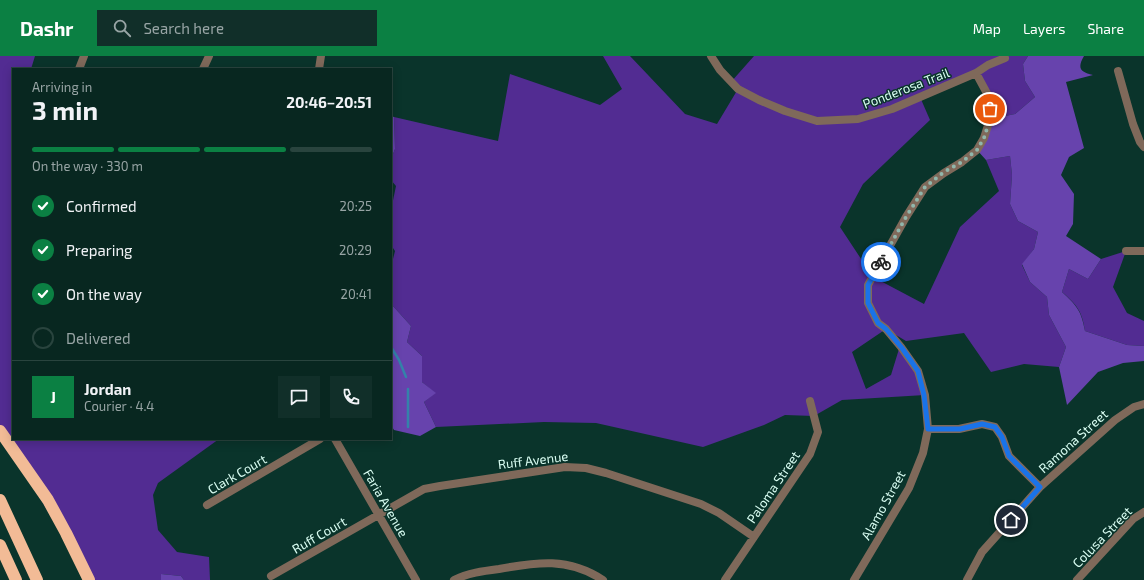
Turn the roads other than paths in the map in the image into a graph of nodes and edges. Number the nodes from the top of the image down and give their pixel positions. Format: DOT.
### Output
graph roads {
  1 [pos="84,56"];
  2 [pos="209,56"];
  3 [pos="321,56"];
  4 [pos="711,56"];
  5 [pos="1005,58"];
  6 [pos="79,68"];
  7 [pos="204,68"];
  8 [pos="319,68"];
  9 [pos="1118,71"];
  10 [pos="976,73"];
  11 [pos="1144,147"];
  12 [pos="1126,251"];
  13 [pos="1144,251"];
  14 [pos="810,401"];
  15 [pos="1144,404"];
  16 [pos="928,429"];
  17 [pos="0,431"];
  18 [pos="318,440"];
  19 [pos="337,440"];
  20 [pos="1040,487"];
  21 [pos="0,500"];
  22 [pos="207,505"];
  23 [pos="1144,512"];
  24 [pos="379,515"];
  25 [pos="754,537"];
  26 [pos="0,545"];
  27 [pos="271,576"];
  28 [pos="16,580"];
  29 [pos="37,580"];
  30 [pos="89,580"];
  31 [pos="416,580"];
  32 [pos="454,580"];
  33 [pos="603,580"];
  34 [pos="725,580"];
  35 [pos="854,580"];
  36 [pos="967,580"];
  37 [pos="1077,580"];
  1 -- 6 [label="street"];
  2 -- 7 [label="street"];
  3 -- 8 [label="street"];
  4 -- 10 [label="street, Ponderosa Trail"];
  5 -- 10 [label="street, Ponderosa Trail"];
  9 -- 11 [label="street"];
  10 -- 16 [label="street, Alamo Street"];
  12 -- 13 [label="street"];
  14 -- 25 [label="street, Paloma Street"];
  15 -- 20 [label="street, Ramona Street"];
  16 -- 20 [label="street"];
  16 -- 35 [label="street, Alamo Street"];
  17 -- 30 [label="highway"];
  18 -- 22 [label="street, Clark Court"];
  19 -- 24 [label="street, Faria Avenue"];
  20 -- 36 [label="street, Ramona Street"];
  21 -- 29 [label="highway"];
  23 -- 37 [label="street, Colusa Street"];
  24 -- 25 [label="street, Ruff Avenue"];
  24 -- 27 [label="street, Ruff Court"];
  24 -- 31 [label="street, Faria Avenue"];
  25 -- 34 [label="street, Paloma Street"];
  26 -- 28 [label="highway"];
  32 -- 33 [label="street"];
}
